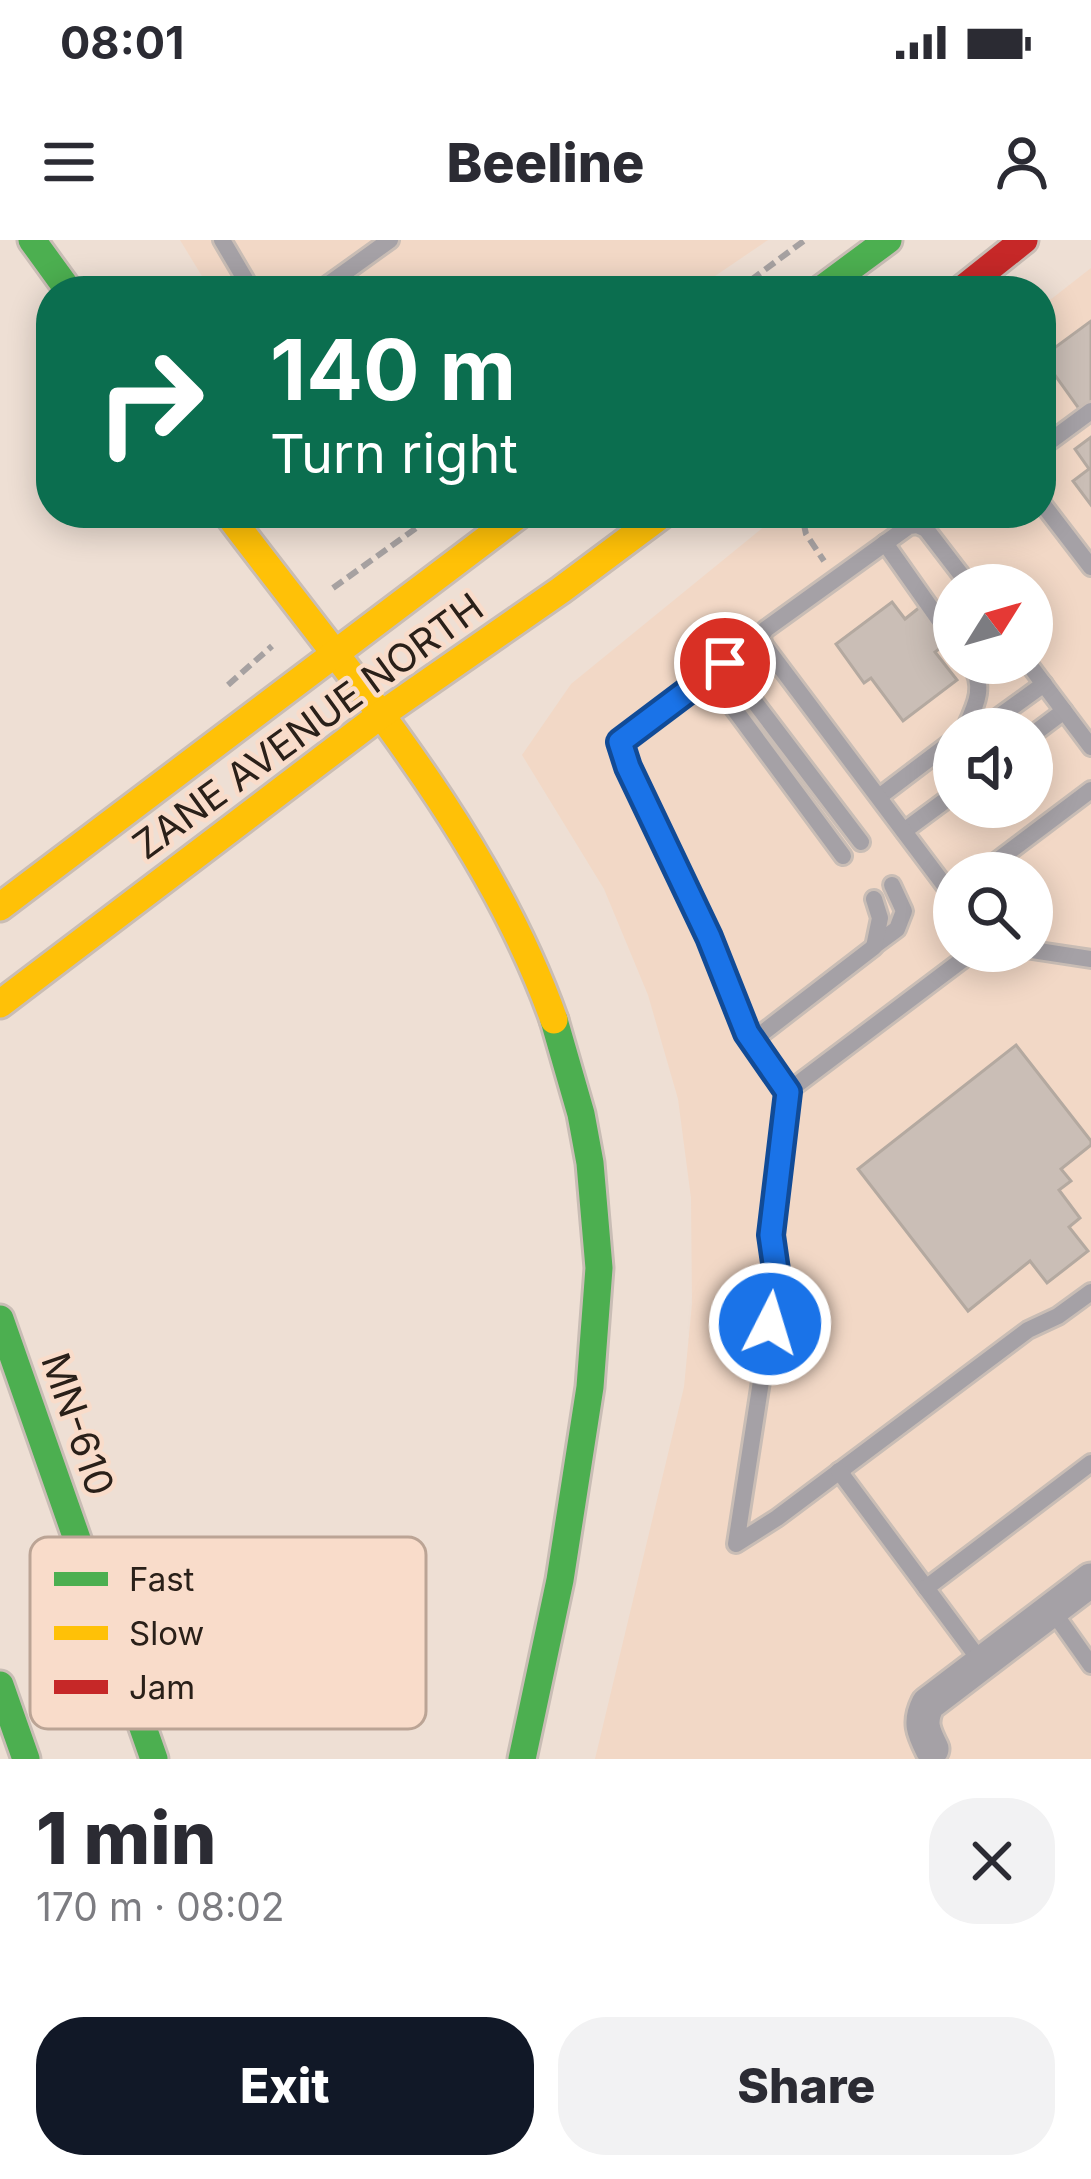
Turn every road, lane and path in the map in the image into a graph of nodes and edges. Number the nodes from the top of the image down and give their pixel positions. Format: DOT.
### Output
graph roads {
  1 [pos="32,240"];
  2 [pos="222,240"];
  3 [pos="390,240"];
  4 [pos="805,240"];
  5 [pos="888,240"];
  6 [pos="1024,240"];
  7 [pos="58,276"];
  8 [pos="244,276"];
  9 [pos="341,276"];
  10 [pos="756,276"];
  11 [pos="839,276"];
  12 [pos="979,276"];
  13 [pos="1091,412"];
  14 [pos="1056,438"];
  15 [pos="1056,522"];
  16 [pos="238,528"];
  17 [pos="416,528"];
  18 [pos="500,528"];
  19 [pos="644,528"];
  20 [pos="805,528"];
  21 [pos="906,528"];
  22 [pos="922,528"];
  23 [pos="885,543"];
  24 [pos="953,564"];
  25 [pos="1091,567"];
  26 [pos="834,579"];
  27 [pos="933,610"];
  28 [pos="300,611"];
  29 [pos="761,636"];
  30 [pos="332,653"];
  31 [pos="725,663"];
  32 [pos="709,675"];
  33 [pos="1044,685"];
  34 [pos="218,693"];
  35 [pos="1011,708"];
  36 [pos="1064,711"];
  37 [pos="378,717"];
  38 [pos="1053,719"];
  39 [pos="1091,746"];
  40 [pos="933,756"];
  41 [pos="1091,790"];
  42 [pos="879,797"];
  43 [pos="933,810"];
  44 [pos="904,831"];
  45 [pos="861,842"];
  46 [pos="1009,852"];
  47 [pos="844,856"];
  48 [pos="933,869"];
  49 [pos="892,885"];
  50 [pos="874,899"];
  51 [pos="0,907"];
  52 [pos="874,947"];
  53 [pos="1053,953"];
  54 [pos="1091,959"];
  55 [pos="946,972"];
  56 [pos="0,1004"];
  57 [pos="752,1041"];
  58 [pos="788,1092"];
  59 [pos="1091,1292"];
  60 [pos="0,1319"];
  61 [pos="1091,1463"];
  62 [pos="839,1471"];
  63 [pos="76,1537"];
  64 [pos="1091,1580"];
  65 [pos="926,1588"];
  66 [pos="1052,1610"];
  67 [pos="982,1663"];
  68 [pos="1091,1665"];
  69 [pos="0,1685"];
  70 [pos="144,1729"];
  71 [pos="937,1756"];
  72 [pos="26,1759"];
  73 [pos="154,1759"];
  74 [pos="522,1759"];
  1 -- 7 [label="main road"];
  2 -- 8 [label="lane"];
  3 -- 9 [label="lane"];
  4 -- 10 [label="path"];
  5 -- 11 [label="main road"];
  6 -- 12 [label="main road"];
  13 -- 14 [label="lane"];
  15 -- 25 [label="lane"];
  16 -- 28 [label="main road"];
  17 -- 28 [label="path"];
  18 -- 30 [label="main road, ZANE AVENUE NORTH"];
  19 -- 37 [label="main road, ZANE AVENUE NORTH"];
  20 -- 26 [label="path"];
  21 -- 23 [label="lane"];
  22 -- 24 [label="lane"];
  23 -- 26 [label="lane"];
  23 -- 27 [label="lane"];
  26 -- 29 [label="lane"];
  28 -- 30 [label="main road"];
  28 -- 34 [label="path"];
  29 -- 31 [label="lane"];
  29 -- 42 [label="lane"];
  30 -- 37 [label="main road"];
  30 -- 51 [label="main road, ZANE AVENUE NORTH"];
  31 -- 32 [label="lane"];
  31 -- 45 [label="lane"];
  32 -- 47 [label="lane"];
  32 -- 57 [label="lane"];
  33 -- 35 [label="lane"];
  33 -- 36 [label="lane"];
  36 -- 38 [label="lane"];
  36 -- 39 [label="lane"];
  37 -- 56 [label="main road, ZANE AVENUE NORTH"];
  37 -- 74 [label="main road"];
  40 -- 42 [label="lane"];
  41 -- 46 [label="lane"];
  42 -- 44 [label="lane"];
  43 -- 44 [label="lane"];
  44 -- 48 [label="lane"];
  49 -- 52 [label="lane"];
  50 -- 52 [label="lane"];
  52 -- 57 [label="lane"];
  53 -- 54 [label="lane"];
  55 -- 58 [label="lane"];
  57 -- 58 [label="lane"];
  58 -- 62 [label="lane"];
  59 -- 62 [label="lane"];
  60 -- 63 [label="main road, MN-610"];
  61 -- 65 [label="lane"];
  62 -- 65 [label="lane"];
  64 -- 66 [label="street"];
  65 -- 67 [label="lane"];
  66 -- 67 [label="street"];
  66 -- 68 [label="lane"];
  67 -- 71 [label="street"];
  69 -- 72 [label="main road"];
  70 -- 73 [label="main road, MN-610"];
}
